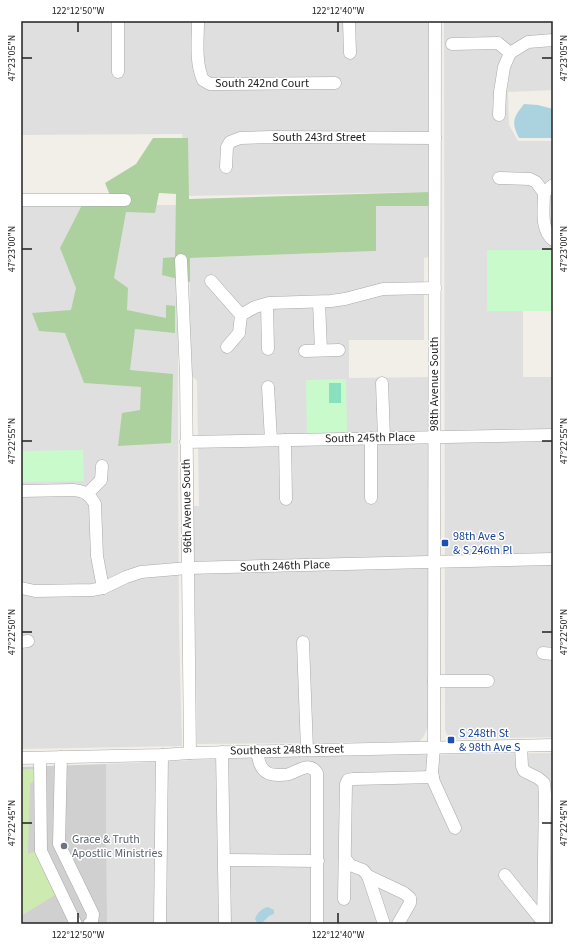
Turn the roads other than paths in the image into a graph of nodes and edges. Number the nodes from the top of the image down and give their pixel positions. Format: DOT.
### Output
graph roads {
  1 [pos="118,21"];
  2 [pos="198,21"];
  3 [pos="349,21"];
  4 [pos="435,21"];
  5 [pos="553,40"];
  6 [pos="452,44"];
  7 [pos="350,53"];
  8 [pos="510,53"];
  9 [pos="118,72"];
  10 [pos="335,83"];
  11 [pos="499,115"];
  12 [pos="435,138"];
  13 [pos="226,167"];
  14 [pos="499,178"];
  15 [pos="548,189"];
  16 [pos="21,200"];
  17 [pos="125,200"];
  18 [pos="553,240"];
  19 [pos="181,260"];
  20 [pos="211,282"];
  21 [pos="434,288"];
  22 [pos="319,302"];
  23 [pos="267,304"];
  24 [pos="240,315"];
  25 [pos="227,348"];
  26 [pos="268,349"];
  27 [pos="321,350"];
  28 [pos="338,350"];
  29 [pos="305,351"];
  30 [pos="382,383"];
  31 [pos="268,387"];
  32 [pos="553,435"];
  33 [pos="434,437"];
  34 [pos="371,438"];
  35 [pos="384,438"];
  36 [pos="271,440"];
  37 [pos="284,440"];
  38 [pos="186,442"];
  39 [pos="102,466"];
  40 [pos="21,491"];
  41 [pos="87,494"];
  42 [pos="371,498"];
  43 [pos="286,499"];
  44 [pos="553,559"];
  45 [pos="434,562"];
  46 [pos="188,568"];
  47 [pos="21,588"];
  48 [pos="103,588"];
  49 [pos="303,642"];
  50 [pos="434,681"];
  51 [pos="488,682"];
  52 [pos="553,745"];
  53 [pos="521,746"];
  54 [pos="434,747"];
  55 [pos="307,750"];
  56 [pos="257,751"];
  57 [pos="222,752"];
  58 [pos="190,753"];
  59 [pos="162,755"];
  60 [pos="61,757"];
  61 [pos="21,758"];
  62 [pos="40,758"];
  63 [pos="433,776"];
  64 [pos="455,828"];
  65 [pos="345,858"];
  66 [pos="224,860"];
  67 [pos="318,861"];
  68 [pos="504,875"];
  69 [pos="368,876"];
  70 [pos="344,899"];
  71 [pos="543,923"];
  72 [pos="76,924"];
  73 [pos="89,924"];
  74 [pos="160,924"];
  75 [pos="226,924"];
  76 [pos="317,924"];
  77 [pos="384,924"];
  78 [pos="398,924"];
  1 -- 9 [label="street"];
  2 -- 10 [label="street, South 242nd Court"];
  3 -- 7 [label="street"];
  4 -- 12 [label="street, 98th Avenue South"];
  5 -- 8 [label="street"];
  6 -- 8 [label="street"];
  8 -- 11 [label="street"];
  12 -- 13 [label="street, South 243rd Street"];
  12 -- 21 [label="street, 98th Avenue South"];
  14 -- 15 [label="street"];
  15 -- 18 [label="street"];
  16 -- 17 [label="street"];
  19 -- 38 [label="street, 96th Avenue South"];
  20 -- 24 [label="street"];
  21 -- 22 [label="street"];
  21 -- 33 [label="street, 98th Avenue South"];
  22 -- 23 [label="street"];
  22 -- 27 [label="street"];
  23 -- 24 [label="street"];
  23 -- 26 [label="street"];
  24 -- 25 [label="street"];
  27 -- 28 [label="street"];
  27 -- 29 [label="street"];
  30 -- 35 [label="street"];
  31 -- 36 [label="street"];
  32 -- 33 [label="street, South 245th Place"];
  33 -- 35 [label="street, South 245th Place"];
  33 -- 45 [label="street, 98th Avenue South"];
  34 -- 35 [label="street, South 245th Place"];
  34 -- 37 [label="street, South 245th Place"];
  34 -- 42 [label="street"];
  36 -- 37 [label="street, South 245th Place"];
  36 -- 38 [label="street, South 245th Place"];
  37 -- 43 [label="street"];
  38 -- 46 [label="street, 96th Avenue South"];
  39 -- 41 [label="street"];
  40 -- 41 [label="street"];
  41 -- 48 [label="street"];
  44 -- 45 [label="street, South 246th Place"];
  45 -- 46 [label="street, South 246th Place"];
  45 -- 50 [label="street, 98th Avenue South"];
  46 -- 48 [label="street, South 246th Place"];
  46 -- 58 [label="street, 96th Avenue South"];
  47 -- 48 [label="street, South 246th Place"];
  49 -- 55 [label="street"];
  50 -- 51 [label="street"];
  50 -- 54 [label="street, 98th Avenue South"];
  52 -- 53 [label="street, Southeast 248th Street"];
  53 -- 54 [label="street, Southeast 248th Street"];
  53 -- 71 [label="street"];
  54 -- 55 [label="street, Southeast 248th Street"];
  54 -- 63 [label="street, 98th Avenue South"];
  55 -- 56 [label="street, Southeast 248th Street"];
  56 -- 57 [label="street, Southeast 248th Street"];
  56 -- 67 [label="street"];
  57 -- 58 [label="street, Southeast 248th Street"];
  57 -- 66 [label="street"];
  58 -- 59 [label="street, Southeast 248th Street"];
  59 -- 60 [label="street, Southeast 248th Street"];
  59 -- 74 [label="street"];
  60 -- 62 [label="street, Southeast 248th Street"];
  60 -- 73 [label="street"];
  61 -- 62 [label="street, Southeast 248th Street"];
  62 -- 72 [label="street"];
  63 -- 64 [label="street"];
  63 -- 65 [label="street"];
  65 -- 69 [label="street"];
  65 -- 70 [label="street"];
  66 -- 67 [label="street"];
  66 -- 75 [label="street"];
  67 -- 76 [label="street"];
  68 -- 71 [label="street"];
  69 -- 77 [label="street"];
  69 -- 78 [label="street"];
}
